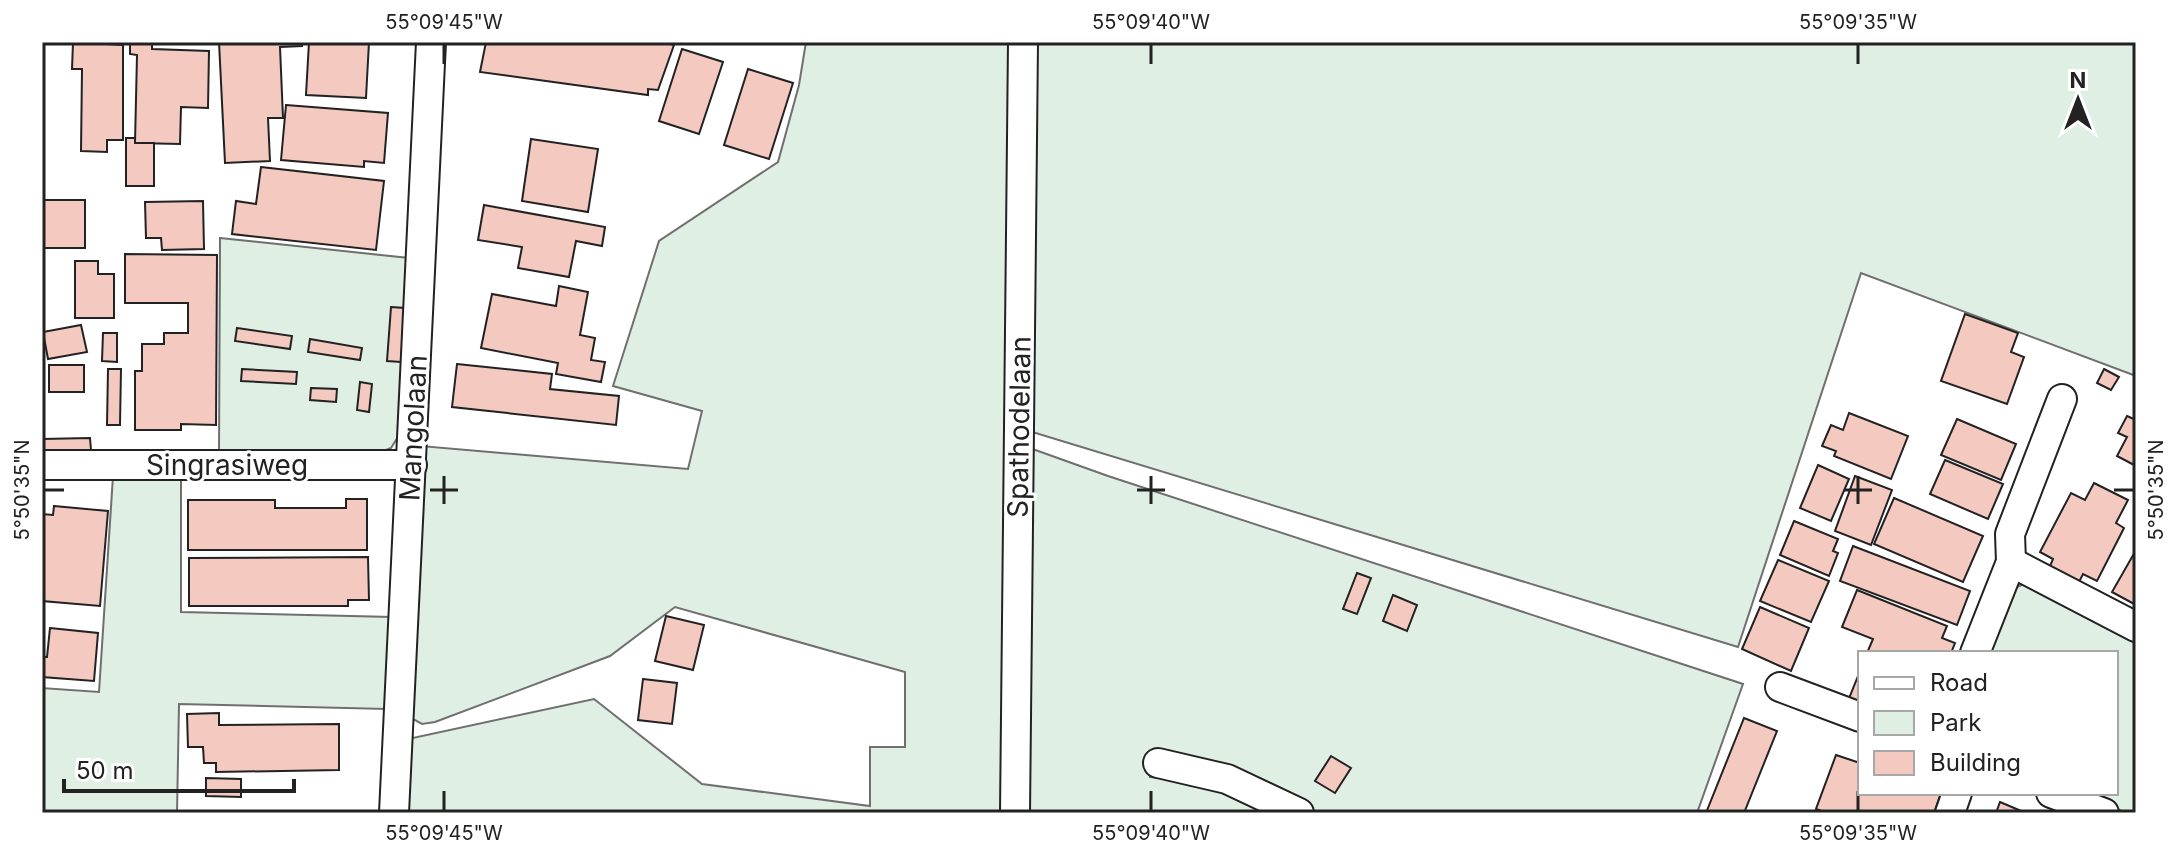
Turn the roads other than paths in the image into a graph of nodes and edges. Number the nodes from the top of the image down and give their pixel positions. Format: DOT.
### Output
graph roads {
  1 [pos="431,42"];
  2 [pos="1023,42"];
  3 [pos="2062,399"];
  4 [pos="42,465"];
  5 [pos="412,465"];
  6 [pos="2011,562"];
  7 [pos="2136,627"];
  8 [pos="1976,651"];
  9 [pos="1780,687"];
  10 [pos="1858,716"];
  11 [pos="1158,763"];
  12 [pos="2056,795"];
  13 [pos="394,813"];
  14 [pos="1015,813"];
  15 [pos="1299,813"];
  16 [pos="2104,813"];
  1 -- 5 [label="street, Mangolaan"];
  2 -- 14 [label="street, Spathodelaan"];
  3 -- 6 [label="street"];
  4 -- 5 [label="street, Singrasiweg"];
  5 -- 13 [label="street, Mangolaan"];
  6 -- 7 [label="street"];
  6 -- 8 [label="street"];
  9 -- 10 [label="street"];
  11 -- 15 [label="street"];
  12 -- 16 [label="street"];
}
